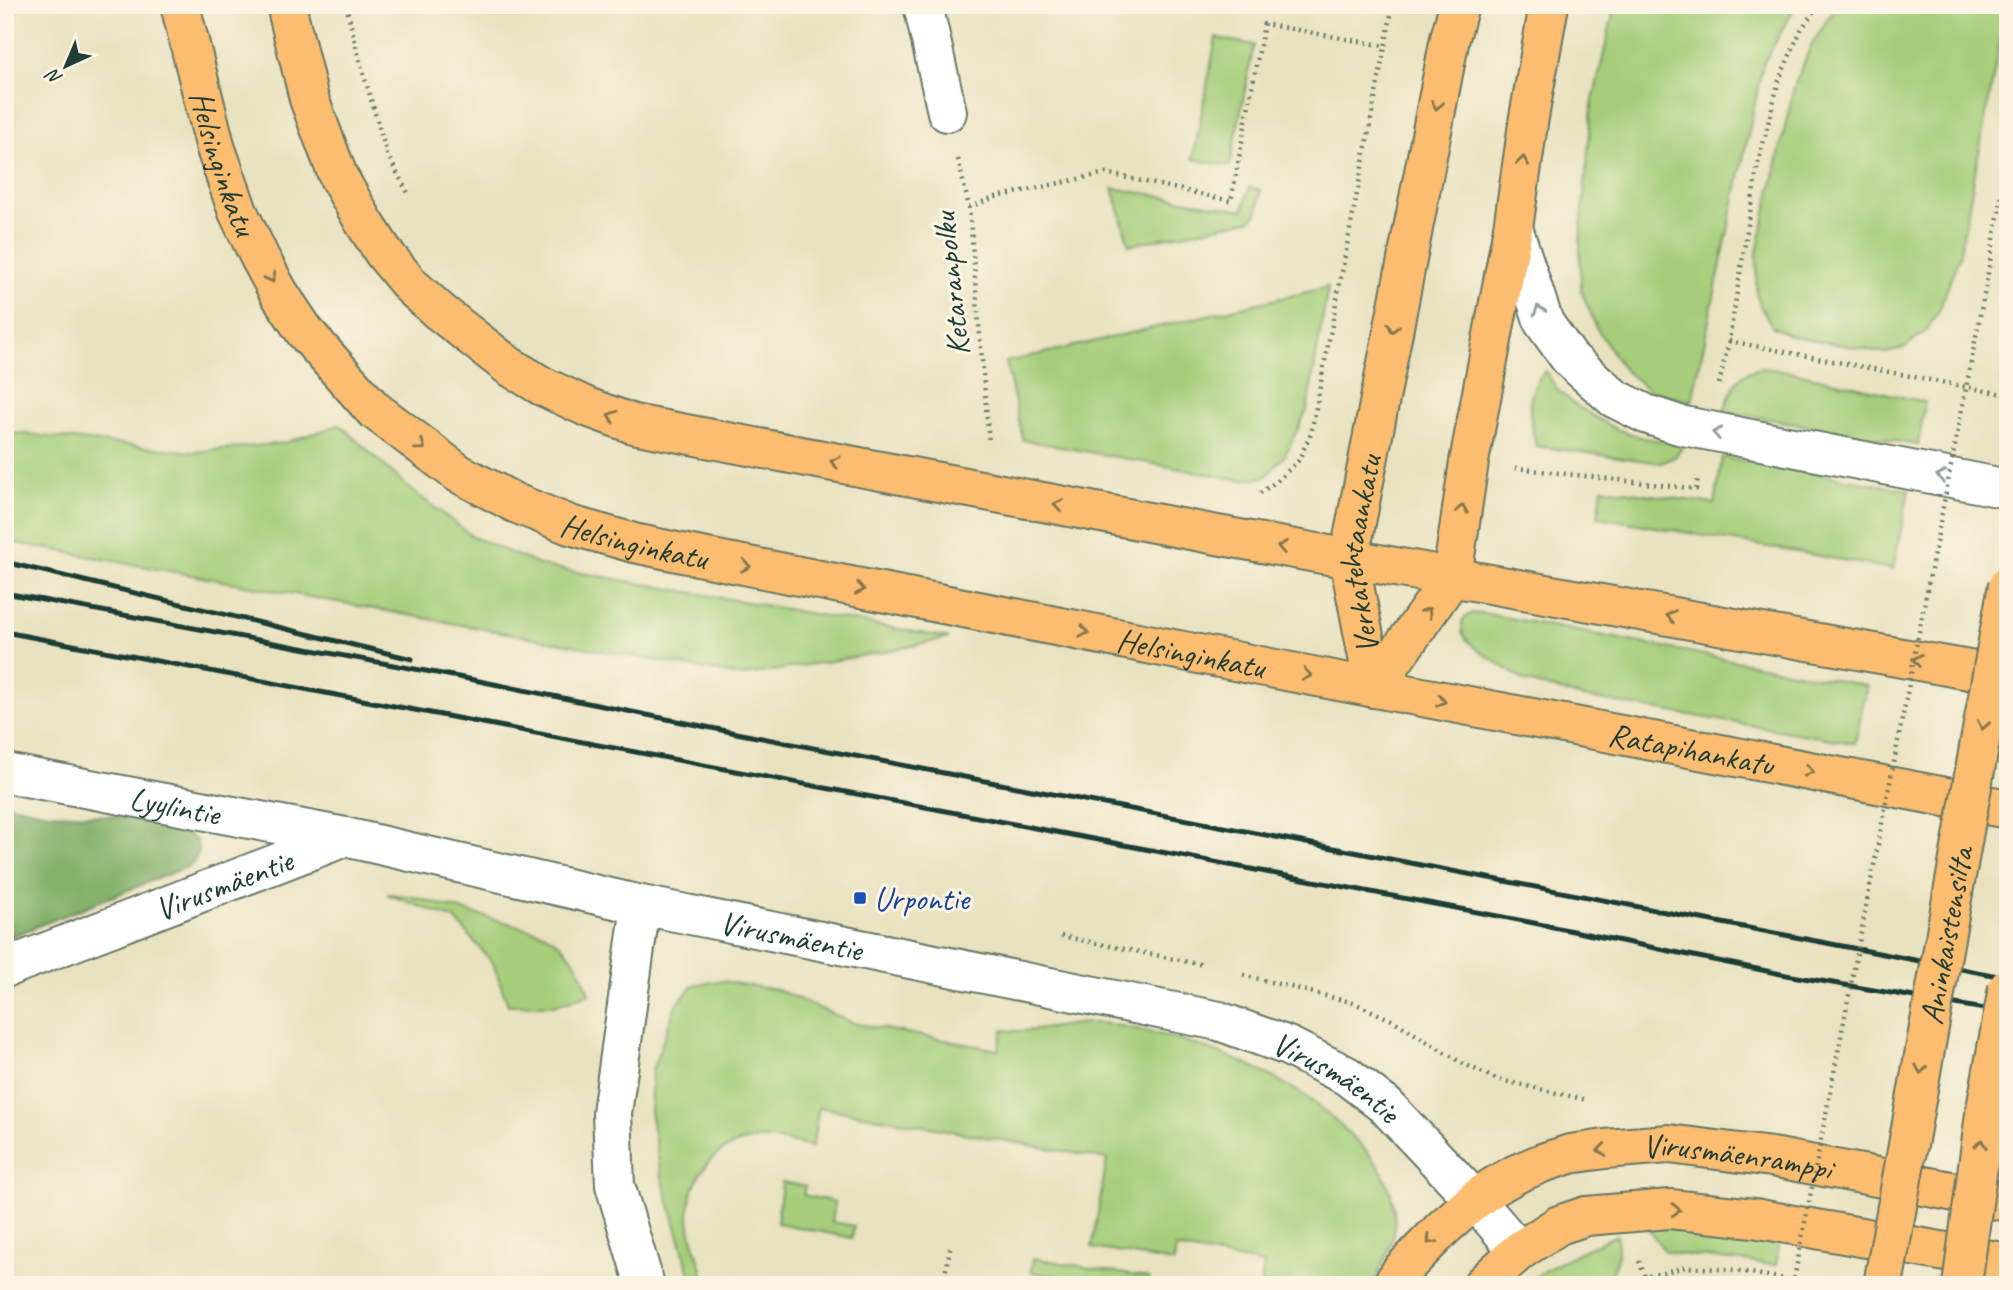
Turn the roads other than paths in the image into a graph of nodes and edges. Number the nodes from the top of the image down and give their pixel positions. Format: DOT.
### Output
graph roads {
  1 [pos="180,5"];
  2 [pos="286,5"];
  3 [pos="923,5"];
  4 [pos="1459,5"];
  5 [pos="1549,5"];
  6 [pos="947,112"];
  7 [pos="1513,228"];
  8 [pos="2008,489"];
  9 [pos="1349,558"];
  10 [pos="1452,577"];
  11 [pos="2008,585"];
  12 [pos="2008,677"];
  13 [pos="1374,688"];
  14 [pos="5,773"];
  15 [pos="2008,809"];
  16 [pos="345,837"];
  17 [pos="641,905"];
  18 [pos="5,968"];
  19 [pos="2008,988"];
  20 [pos="1475,1200"];
  21 [pos="2008,1202"];
  22 [pos="1519,1251"];
  23 [pos="2008,1263"];
  24 [pos="645,1285"];
  25 [pos="1392,1285"];
  26 [pos="1482,1285"];
  27 [pos="1883,1285"];
  28 [pos="1962,1285"];
  1 -- 13 [label="main road, Helsinginkatu, one-way"];
  9 -- 2 [label="main road, one-way"];
  3 -- 6 [label="street"];
  4 -- 9 [label="main road, Verkatehtaankatu, one-way"];
  7 -- 5 [label="main road, Verkatehtaankatu, one-way"];
  8 -- 7 [label="street, one-way"];
  10 -- 7 [label="main road, Verkatehtaankatu, one-way"];
  9 -- 10 [label="main road"];
  9 -- 13 [label="main road, Verkatehtaankatu"];
  12 -- 10 [label="main road, one-way"];
  13 -- 10 [label="main road, Verkatehtaankatu, one-way"];
  11 -- 27 [label="main road, Aninkaistensilta, one-way, bridge"];
  13 -- 15 [label="main road, Ratapihankatu, one-way"];
  14 -- 16 [label="street, Lyylintie"];
  16 -- 17 [label="street, Virusmäentie"];
  16 -- 18 [label="street, Virusmäentie"];
  17 -- 20 [label="street, Virusmäentie"];
  17 -- 24 [label="street"];
  28 -- 19 [label="main road, one-way, bridge"];
  21 -- 20 [label="main road, Virusmäenramppi, one-way"];
  20 -- 22 [label="street, Virusmäentie"];
  20 -- 25 [label="main road, Virusmäenramppi, one-way"];
  22 -- 23 [label="main road, Virusmäenramppi, one-way"];
  22 -- 26 [label="main road, Virusmäenramppi"];
}
